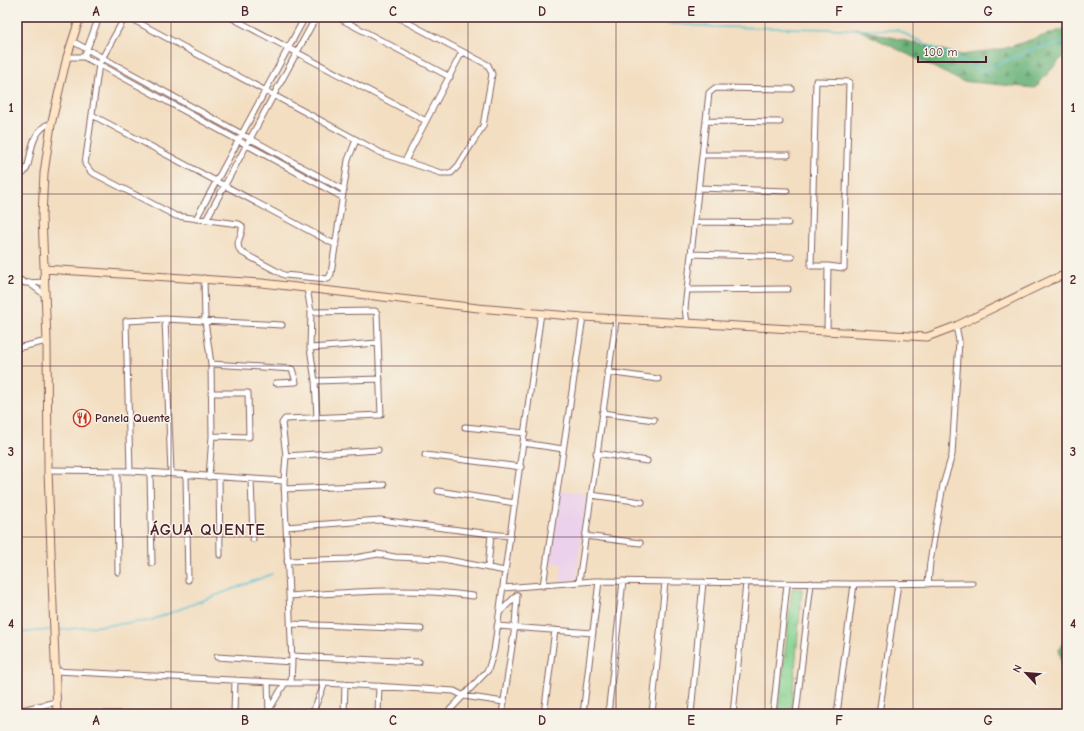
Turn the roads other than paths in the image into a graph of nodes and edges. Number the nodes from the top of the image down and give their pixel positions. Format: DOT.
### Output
graph roads {
  1 [pos="80,17"];
  2 [pos="99,17"];
  3 [pos="125,17"];
  4 [pos="128,17"];
  5 [pos="230,17"];
  6 [pos="305,17"];
  7 [pos="316,17"];
  8 [pos="337,17"];
  9 [pos="397,17"];
  10 [pos="72,41"];
  11 [pos="86,48"];
  12 [pos="288,48"];
  13 [pos="296,52"];
  14 [pos="462,52"];
  15 [pos="67,57"];
  16 [pos="84,57"];
  17 [pos="102,59"];
  18 [pos="99,64"];
  19 [pos="450,77"];
  20 [pos="792,89"];
  21 [pos="265,91"];
  22 [pos="273,95"];
  23 [pos="92,114"];
  24 [pos="426,121"];
  25 [pos="706,121"];
  26 [pos="780,122"];
  27 [pos="51,125"];
  28 [pos="241,134"];
  29 [pos="249,139"];
  30 [pos="238,140"];
  31 [pos="356,140"];
  32 [pos="247,145"];
  33 [pos="702,155"];
  34 [pos="788,155"];
  35 [pos="405,161"];
  36 [pos="17,174"];
  37 [pos="216,182"];
  38 [pos="224,187"];
  39 [pos="699,188"];
  40 [pos="344,190"];
  41 [pos="787,190"];
  42 [pos="342,197"];
  43 [pos="196,219"];
  44 [pos="206,220"];
  45 [pos="695,222"];
  46 [pos="788,223"];
  47 [pos="336,245"];
  48 [pos="691,254"];
  49 [pos="792,257"];
  50 [pos="828,266"];
  51 [pos="44,269"];
  52 [pos="1067,274"];
  53 [pos="17,278"];
  54 [pos="204,278"];
  55 [pos="29,282"];
  56 [pos="45,282"];
  57 [pos="307,288"];
  58 [pos="788,289"];
  59 [pos="687,290"];
  60 [pos="45,295"];
  61 [pos="311,312"];
  62 [pos="541,312"];
  63 [pos="583,317"];
  64 [pos="165,319"];
  65 [pos="616,320"];
  66 [pos="205,321"];
  67 [pos="687,324"];
  68 [pos="282,325"];
  69 [pos="956,326"];
  70 [pos="827,332"];
  71 [pos="47,341"];
  72 [pos="378,343"];
  73 [pos="17,348"];
  74 [pos="310,348"];
  75 [pos="211,364"];
  76 [pos="607,372"];
  77 [pos="380,379"];
  78 [pos="658,379"];
  79 [pos="315,381"];
  80 [pos="276,383"];
  81 [pos="211,393"];
  82 [pos="602,413"];
  83 [pos="317,417"];
  84 [pos="654,420"];
  85 [pos="465,427"];
  86 [pos="525,433"];
  87 [pos="212,436"];
  88 [pos="523,443"];
  89 [pos="563,449"];
  90 [pos="378,450"];
  91 [pos="596,453"];
  92 [pos="425,455"];
  93 [pos="286,456"];
  94 [pos="647,461"];
  95 [pos="521,467"];
  96 [pos="48,470"];
  97 [pos="130,471"];
  98 [pos="117,472"];
  99 [pos="171,473"];
  100 [pos="150,474"];
  101 [pos="186,476"];
  102 [pos="209,477"];
  103 [pos="219,477"];
  104 [pos="251,479"];
  105 [pos="284,481"];
  106 [pos="384,485"];
  107 [pos="284,489"];
  108 [pos="438,491"];
  109 [pos="591,495"];
  110 [pos="642,502"];
  111 [pos="515,503"];
  112 [pos="286,527"];
  113 [pos="491,534"];
  114 [pos="510,536"];
  115 [pos="585,536"];
  116 [pos="253,539"];
  117 [pos="640,543"];
  118 [pos="220,555"];
  119 [pos="287,561"];
  120 [pos="152,563"];
  121 [pos="488,568"];
  122 [pos="506,571"];
  123 [pos="118,572"];
  124 [pos="188,580"];
  125 [pos="599,581"];
  126 [pos="623,581"];
  127 [pos="579,582"];
  128 [pos="665,582"];
  129 [pos="703,582"];
  130 [pos="746,583"];
  131 [pos="972,583"];
  132 [pos="787,584"];
  133 [pos="811,584"];
  134 [pos="854,584"];
  135 [pos="898,584"];
  136 [pos="928,584"];
  137 [pos="543,586"];
  138 [pos="503,588"];
  139 [pos="523,588"];
  140 [pos="517,595"];
  141 [pos="289,596"];
  142 [pos="474,596"];
  143 [pos="500,612"];
  144 [pos="290,624"];
  145 [pos="497,626"];
  146 [pos="515,626"];
  147 [pos="421,629"];
  148 [pos="555,630"];
  149 [pos="593,634"];
  150 [pos="292,656"];
  151 [pos="217,657"];
  152 [pos="292,662"];
  153 [pos="419,662"];
  154 [pos="55,671"];
  155 [pos="235,680"];
  156 [pos="268,682"];
  157 [pos="285,683"];
  158 [pos="291,683"];
  159 [pos="325,683"];
  160 [pos="345,684"];
  161 [pos="379,686"];
  162 [pos="464,696"];
  163 [pos="56,702"];
  164 [pos="504,702"];
  165 [pos="17,711"];
  166 [pos="28,711"];
  167 [pos="269,712"];
  168 [pos="57,714"];
  169 [pos="95,714"];
  170 [pos="119,714"];
  171 [pos="234,714"];
  172 [pos="312,714"];
  173 [pos="344,714"];
  174 [pos="378,714"];
  175 [pos="446,714"];
  176 [pos="502,714"];
  177 [pos="544,714"];
  178 [pos="583,714"];
  179 [pos="608,714"];
  180 [pos="652,714"];
  181 [pos="691,714"];
  182 [pos="733,714"];
  183 [pos="773,714"];
  184 [pos="796,714"];
  185 [pos="837,714"];
  186 [pos="879,714"];
  1 -- 10 [label="street"];
  2 -- 11 [label="street"];
  3 -- 17 [label="street"];
  4 -- 21 [label="street"];
  5 -- 12 [label="street"];
  6 -- 12 [label="street"];
  7 -- 13 [label="street"];
  8 -- 19 [label="street"];
  9 -- 14 [label="street"];
  10 -- 11 [label="street"];
  10 -- 15 [label="street"];
  11 -- 16 [label="street"];
  11 -- 17 [label="street"];
  12 -- 13 [label="street"];
  12 -- 21 [label="street"];
  13 -- 22 [label="street"];
  13 -- 24 [label="street"];
  14 -- 19 [label="street"];
  14 -- 35 [label="street"];
  15 -- 16 [label="street"];
  15 -- 27 [label="street"];
  16 -- 18 [label="street"];
  17 -- 18 [label="street"];
  17 -- 28 [label="street"];
  18 -- 23 [label="street"];
  18 -- 30 [label="street"];
  19 -- 24 [label="street"];
  20 -- 25 [label="street"];
  21 -- 22 [label="street"];
  21 -- 28 [label="street"];
  22 -- 29 [label="street"];
  22 -- 31 [label="street"];
  23 -- 37 [label="street"];
  23 -- 43 [label="street"];
  24 -- 35 [label="street"];
  25 -- 26 [label="street"];
  25 -- 33 [label="street"];
  27 -- 36 [label="street"];
  27 -- 51 [label="street"];
  28 -- 29 [label="street"];
  28 -- 30 [label="street"];
  29 -- 32 [label="street"];
  29 -- 40 [label="street"];
  30 -- 32 [label="street"];
  30 -- 37 [label="street"];
  31 -- 35 [label="street"];
  31 -- 40 [label="street"];
  32 -- 38 [label="street"];
  32 -- 42 [label="street"];
  33 -- 34 [label="street"];
  33 -- 39 [label="street"];
  37 -- 38 [label="street"];
  37 -- 43 [label="street"];
  38 -- 44 [label="street"];
  38 -- 47 [label="street"];
  39 -- 41 [label="street"];
  39 -- 45 [label="street"];
  40 -- 42 [label="street"];
  42 -- 47 [label="street"];
  43 -- 44 [label="street"];
  44 -- 47 [label="street"];
  45 -- 46 [label="street"];
  45 -- 48 [label="street"];
  48 -- 49 [label="street"];
  48 -- 59 [label="street"];
  50 -- 50 [label="street"];
  50 -- 70 [label="street"];
  51 -- 54 [label="street"];
  51 -- 56 [label="street"];
  52 -- 69 [label="street"];
  53 -- 55 [label="street"];
  54 -- 57 [label="street"];
  54 -- 66 [label="street"];
  55 -- 56 [label="street"];
  55 -- 60 [label="street"];
  56 -- 60 [label="street"];
  57 -- 61 [label="street"];
  57 -- 62 [label="street"];
  58 -- 59 [label="street"];
  59 -- 67 [label="street"];
  60 -- 71 [label="street"];
  61 -- 72 [label="street"];
  61 -- 74 [label="street"];
  62 -- 63 [label="street"];
  62 -- 86 [label="street"];
  63 -- 65 [label="street"];
  63 -- 89 [label="street"];
  64 -- 66 [label="street"];
  64 -- 97 [label="street"];
  64 -- 99 [label="street"];
  65 -- 67 [label="street"];
  65 -- 76 [label="street"];
  66 -- 68 [label="street"];
  66 -- 75 [label="street"];
  67 -- 70 [label="street"];
  69 -- 70 [label="street"];
  69 -- 136 [label="street"];
  71 -- 73 [label="street"];
  71 -- 96 [label="street"];
  72 -- 74 [label="street"];
  72 -- 77 [label="street"];
  74 -- 79 [label="street"];
  75 -- 80 [label="street"];
  75 -- 81 [label="street"];
  76 -- 78 [label="street"];
  76 -- 82 [label="street"];
  77 -- 79 [label="street"];
  77 -- 83 [label="street"];
  79 -- 83 [label="street"];
  81 -- 87 [label="street"];
  81 -- 87 [label="street"];
  82 -- 84 [label="street"];
  82 -- 91 [label="street"];
  83 -- 93 [label="street"];
  85 -- 86 [label="street"];
  86 -- 88 [label="street"];
  87 -- 102 [label="street"];
  88 -- 89 [label="street"];
  88 -- 95 [label="street"];
  89 -- 137 [label="street"];
  90 -- 93 [label="street"];
  91 -- 94 [label="street"];
  91 -- 109 [label="street"];
  92 -- 95 [label="street"];
  93 -- 105 [label="street"];
  95 -- 111 [label="street"];
  96 -- 98 [label="street"];
  96 -- 154 [label="street"];
  97 -- 98 [label="street"];
  97 -- 100 [label="street"];
  98 -- 123 [label="street"];
  99 -- 100 [label="street"];
  99 -- 101 [label="street"];
  100 -- 120 [label="street"];
  101 -- 102 [label="street"];
  101 -- 124 [label="street"];
  102 -- 103 [label="street"];
  103 -- 104 [label="street"];
  103 -- 118 [label="street"];
  104 -- 105 [label="street"];
  104 -- 116 [label="street"];
  105 -- 107 [label="street"];
  106 -- 107 [label="street"];
  107 -- 112 [label="street"];
  108 -- 111 [label="street"];
  109 -- 110 [label="street"];
  109 -- 115 [label="street"];
  111 -- 114 [label="street"];
  112 -- 113 [label="street"];
  112 -- 119 [label="street"];
  113 -- 114 [label="street"];
  113 -- 121 [label="street"];
  114 -- 122 [label="street"];
  115 -- 117 [label="street"];
  115 -- 127 [label="street"];
  119 -- 121 [label="street"];
  119 -- 141 [label="street"];
  121 -- 122 [label="street"];
  122 -- 138 [label="street"];
  125 -- 126 [label="street"];
  125 -- 127 [label="street"];
  125 -- 149 [label="street"];
  126 -- 128 [label="street"];
  126 -- 179 [label="street"];
  127 -- 137 [label="street"];
  128 -- 129 [label="street"];
  128 -- 180 [label="street"];
  129 -- 130 [label="street"];
  129 -- 181 [label="street"];
  130 -- 132 [label="street"];
  130 -- 182 [label="street"];
  131 -- 136 [label="street"];
  132 -- 133 [label="street"];
  132 -- 183 [label="street"];
  133 -- 134 [label="street"];
  133 -- 184 [label="street"];
  134 -- 135 [label="street"];
  134 -- 185 [label="street"];
  135 -- 136 [label="street"];
  135 -- 186 [label="street"];
  137 -- 139 [label="street"];
  138 -- 139 [label="street"];
  138 -- 143 [label="street"];
  139 -- 140 [label="street"];
  140 -- 143 [label="street"];
  140 -- 146 [label="street"];
  141 -- 142 [label="street"];
  141 -- 144 [label="street"];
  143 -- 145 [label="street"];
  144 -- 147 [label="street"];
  144 -- 150 [label="street"];
  145 -- 146 [label="street"];
  145 -- 162 [label="street"];
  146 -- 148 [label="street"];
  146 -- 164 [label="street"];
  148 -- 149 [label="street"];
  148 -- 177 [label="street"];
  149 -- 178 [label="street"];
  150 -- 152 [label="street"];
  150 -- 153 [label="street"];
  151 -- 152 [label="street"];
  152 -- 158 [label="street"];
  154 -- 155 [label="street"];
  154 -- 163 [label="street"];
  155 -- 156 [label="street"];
  155 -- 171 [label="street"];
  156 -- 157 [label="street"];
  156 -- 167 [label="street"];
  157 -- 158 [label="street"];
  157 -- 167 [label="street"];
  158 -- 159 [label="street"];
  159 -- 160 [label="street"];
  159 -- 172 [label="street"];
  160 -- 161 [label="street"];
  160 -- 173 [label="street"];
  161 -- 162 [label="street"];
  161 -- 174 [label="street"];
  162 -- 164 [label="street"];
  162 -- 175 [label="street"];
  163 -- 166 [label="street"];
  163 -- 168 [label="street"];
  164 -- 176 [label="street"];
  165 -- 166 [label="street"];
  169 -- 170 [label="street"];
}
